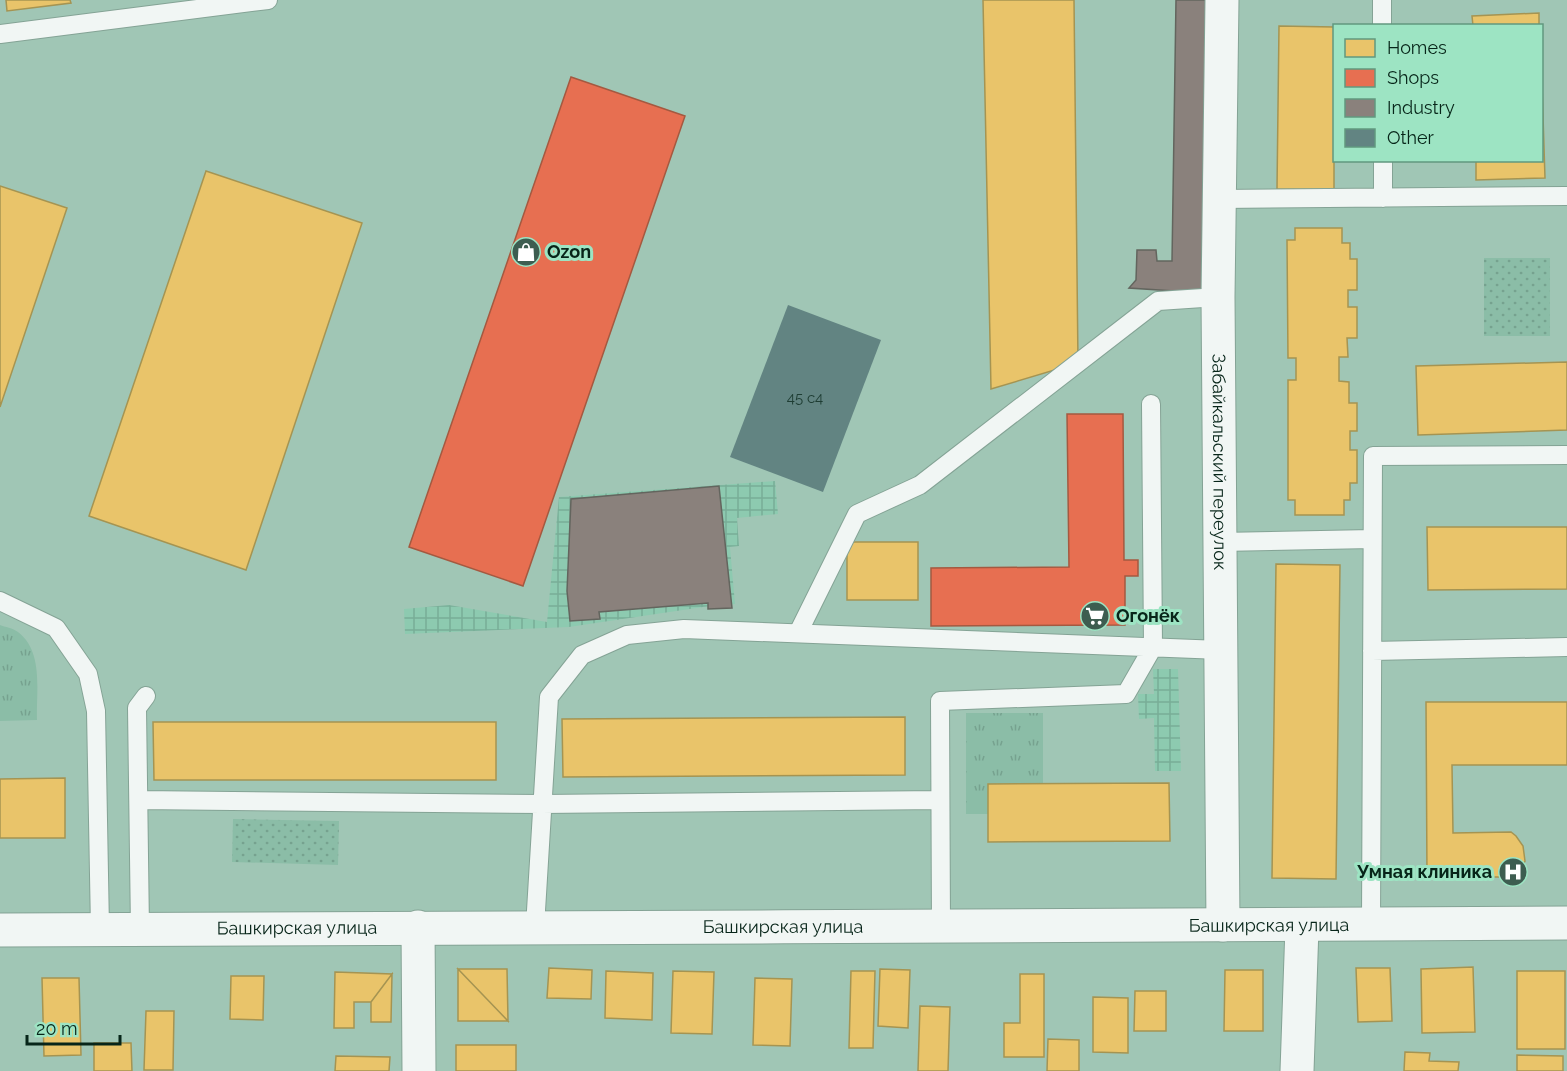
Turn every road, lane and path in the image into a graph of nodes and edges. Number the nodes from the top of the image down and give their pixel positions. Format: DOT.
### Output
graph roads {
  1 [pos="268,0"];
  2 [pos="1222,0"];
  3 [pos="1382,0"];
  4 [pos="1383,24"];
  5 [pos="0,34"];
  6 [pos="1383,162"];
  7 [pos="1567,196"];
  8 [pos="1383,198"];
  9 [pos="1219,199"];
  10 [pos="1218,297"];
  11 [pos="1151,404"];
  12 [pos="1567,455"];
  13 [pos="1372,539"];
  14 [pos="1220,542"];
  15 [pos="0,602"];
  16 [pos="798,633"];
  17 [pos="1153,647"];
  18 [pos="1567,647"];
  19 [pos="1221,650"];
  20 [pos="1372,651"];
  21 [pos="146,696"];
  22 [pos="139,800"];
  23 [pos="940,800"];
  24 [pos="542,804"];
  25 [pos="1567,923"];
  26 [pos="1223,925"];
  27 [pos="1371,925"];
  28 [pos="941,926"];
  29 [pos="418,927"];
  30 [pos="535,927"];
  31 [pos="1302,927"];
  32 [pos="100,929"];
  33 [pos="0,930"];
  34 [pos="140,930"];
  35 [pos="419,1071"];
  36 [pos="1297,1071"];
  1 -- 5 [label="lane"];
  2 -- 9 [label="street, Забайкальский переулок"];
  3 -- 4 [label="lane"];
  6 -- 8 [label="lane"];
  7 -- 8 [label="lane"];
  8 -- 9 [label="lane"];
  9 -- 10 [label="street, Забайкальский переулок"];
  10 -- 14 [label="street, Забайкальский переулок"];
  10 -- 16 [label="lane"];
  11 -- 17 [label="lane"];
  12 -- 13 [label="lane"];
  13 -- 14 [label="lane"];
  13 -- 20 [label="lane"];
  14 -- 19 [label="street, Забайкальский переулок"];
  15 -- 32 [label="lane"];
  16 -- 17 [label="lane"];
  16 -- 24 [label="lane"];
  17 -- 19 [label="lane"];
  17 -- 23 [label="lane"];
  18 -- 20 [label="lane"];
  19 -- 26 [label="street, Забайкальский переулок"];
  20 -- 27 [label="lane"];
  21 -- 22 [label="lane"];
  22 -- 24 [label="lane"];
  22 -- 34 [label="lane"];
  23 -- 24 [label="lane"];
  23 -- 28 [label="lane"];
  24 -- 30 [label="lane"];
  25 -- 27 [label="street, Башкирская улица"];
  26 -- 28 [label="street, Башкирская улица"];
  26 -- 31 [label="street, Башкирская улица"];
  27 -- 31 [label="street, Башкирская улица"];
  28 -- 30 [label="street, Башкирская улица"];
  29 -- 30 [label="street, Башкирская улица"];
  29 -- 34 [label="street, Башкирская улица"];
  29 -- 35 [label="street"];
  31 -- 36 [label="street"];
  32 -- 33 [label="street, Башкирская улица"];
  32 -- 34 [label="street, Башкирская улица"];
}
